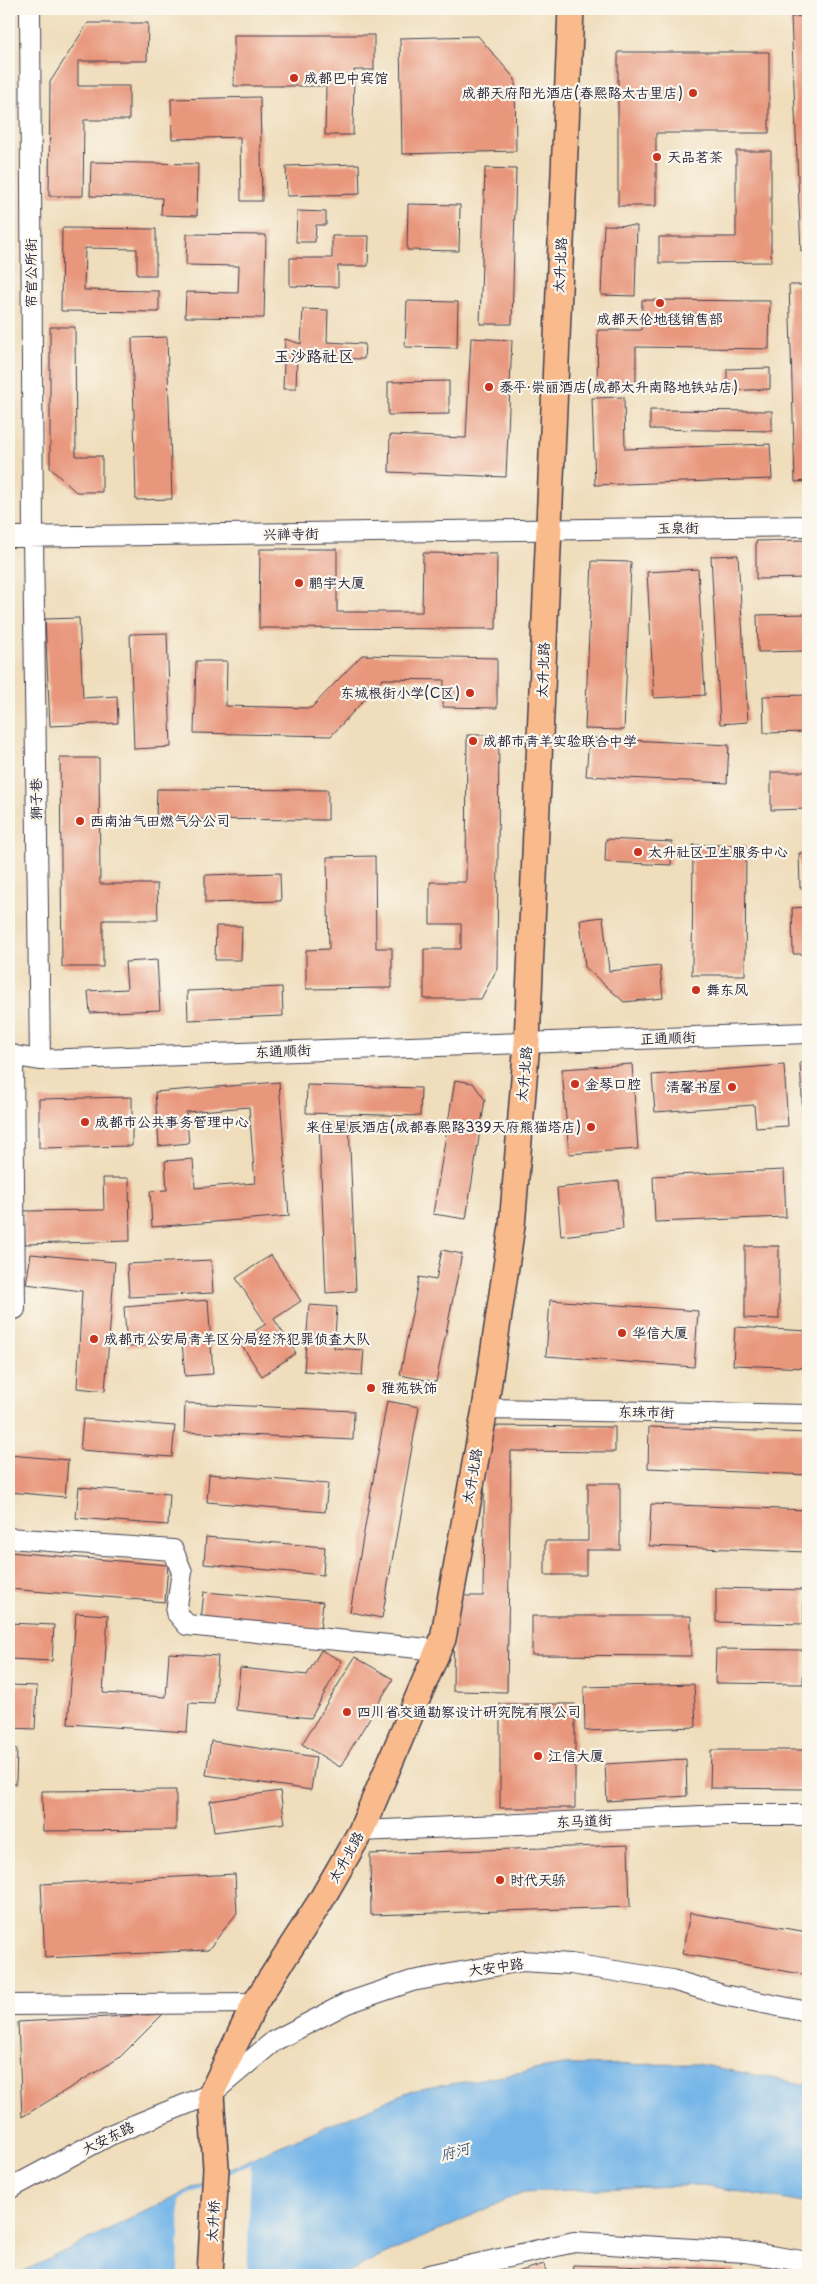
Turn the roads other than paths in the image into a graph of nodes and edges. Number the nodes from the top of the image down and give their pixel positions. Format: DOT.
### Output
graph roads {
  1 [pos="30,9"];
  2 [pos="571,9"];
  3 [pos="808,526"];
  4 [pos="548,530"];
  5 [pos="9,538"];
  6 [pos="33,538"];
  7 [pos="808,1033"];
  8 [pos="527,1042"];
  9 [pos="11,1055"];
  10 [pos="40,1060"];
  11 [pos="15,1308"];
  12 [pos="485,1409"];
  13 [pos="808,1415"];
  14 [pos="9,1538"];
  15 [pos="438,1650"];
  16 [pos="808,1815"];
  17 [pos="361,1830"];
  18 [pos="255,2003"];
  19 [pos="9,2005"];
  20 [pos="808,2012"];
  21 [pos="212,2094"];
  22 [pos="216,2168"];
  23 [pos="9,2189"];
  24 [pos="808,2262"];
  25 [pos="210,2275"];
  26 [pos="429,2275"];
  1 -- 6 [label="street, 帘官公所街"];
  2 -- 4 [label="main road, 太升北路"];
  3 -- 4 [label="street, 玉泉街"];
  4 -- 6 [label="street, 兴禅寺街"];
  4 -- 8 [label="main road, 太升北路"];
  5 -- 6 [label="street, 兴禅寺街"];
  6 -- 10 [label="street, 狮子巷"];
  7 -- 8 [label="street, 正通顺街"];
  8 -- 10 [label="street, 东通顺街"];
  8 -- 12 [label="main road, 太升北路"];
  9 -- 10 [label="street, 东通顺街"];
  9 -- 11 [label="street"];
  12 -- 13 [label="street, 东珠市街"];
  12 -- 15 [label="main road, 太升北路"];
  14 -- 15 [label="street"];
  15 -- 17 [label="main road, 太升北路"];
  16 -- 17 [label="street, 东马道街"];
  17 -- 18 [label="main road, 太升北路"];
  18 -- 19 [label="street"];
  18 -- 21 [label="main road, 太升北路"];
  20 -- 21 [label="street, 大安中路"];
  21 -- 22 [label="main road, 太升北路"];
  21 -- 23 [label="street, 大安东路"];
  22 -- 25 [label="main road, 太升桥"];
  24 -- 26 [label="street"];
}
